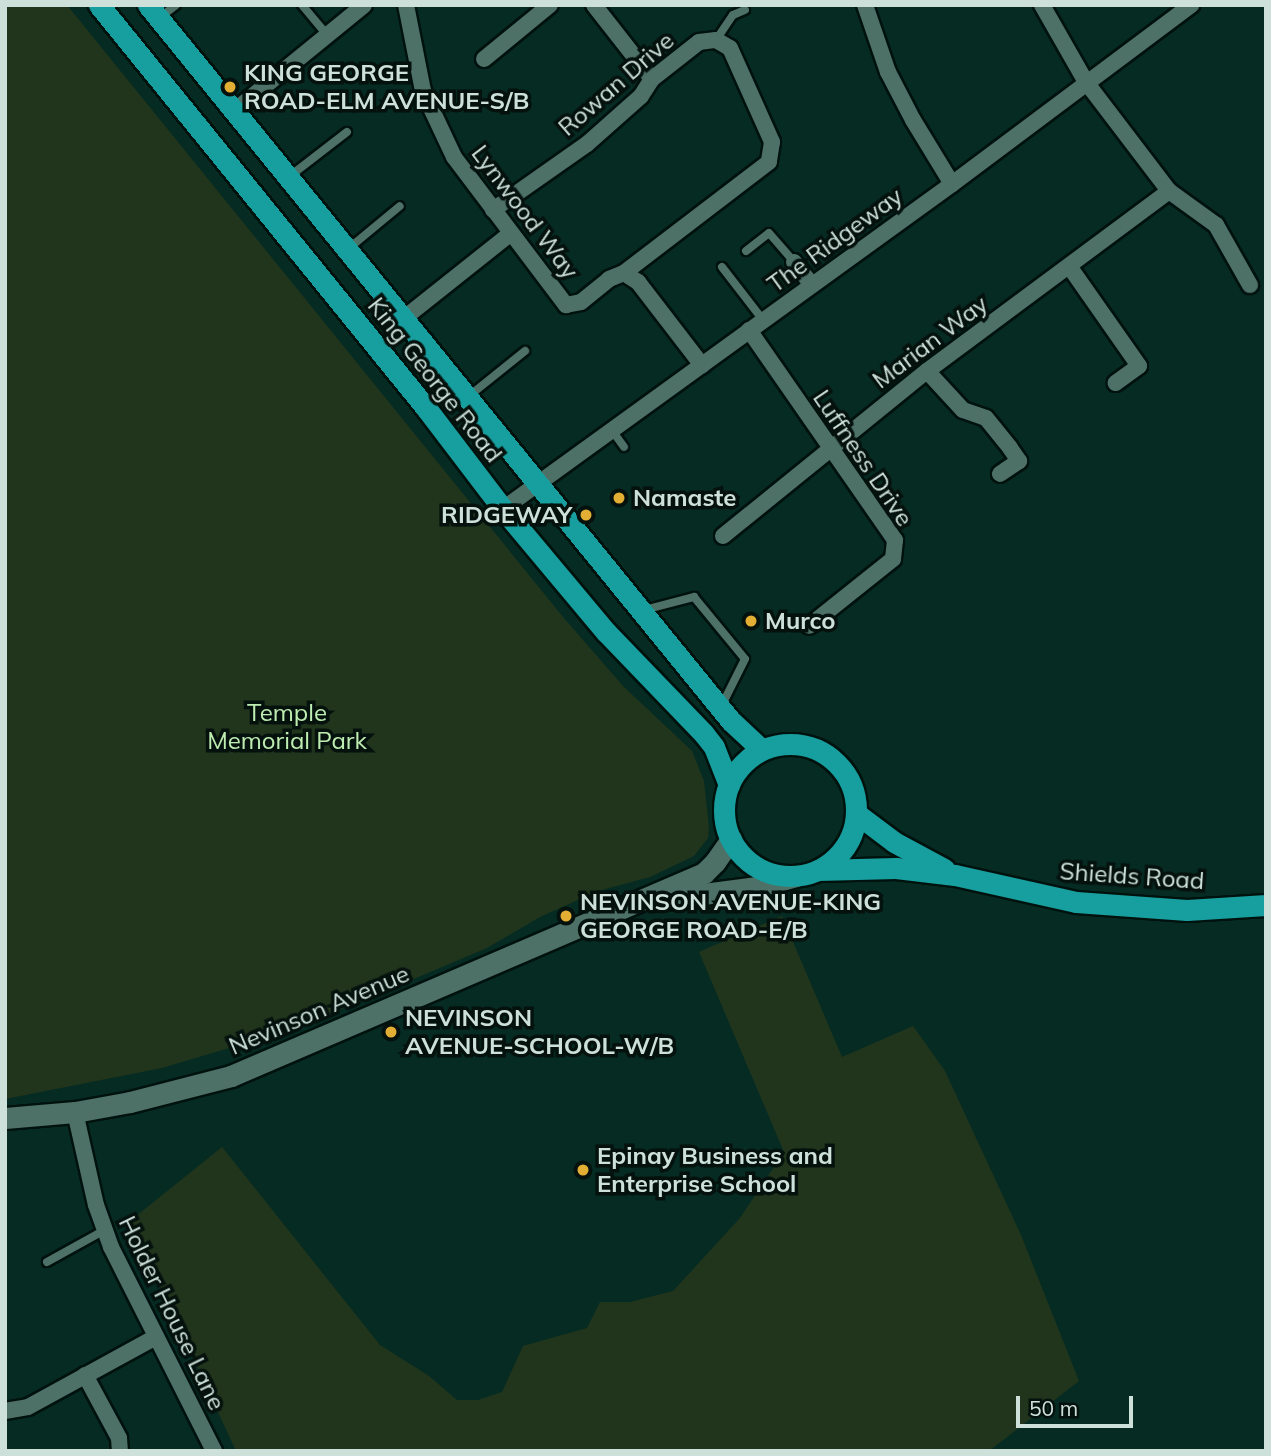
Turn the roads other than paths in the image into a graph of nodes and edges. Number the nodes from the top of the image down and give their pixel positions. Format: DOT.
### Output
graph roads {
  1 [pos="99,5"];
  2 [pos="176,5"];
  3 [pos="302,5"];
  4 [pos="364,5"];
  5 [pos="406,5"];
  6 [pos="551,5"];
  7 [pos="594,5"];
  8 [pos="866,5"];
  9 [pos="1042,5"];
  10 [pos="1191,5"];
  11 [pos="746,10"];
  12 [pos="153,12"];
  13 [pos="327,35"];
  14 [pos="716,40"];
  15 [pos="484,59"];
  16 [pos="652,79"];
  17 [pos="1086,82"];
  18 [pos="233,112"];
  19 [pos="347,132"];
  20 [pos="204,135"];
  21 [pos="287,178"];
  22 [pos="952,184"];
  23 [pos="1169,191"];
  24 [pos="400,206"];
  25 [pos="492,210"];
  26 [pos="510,234"];
  27 [pos="346,250"];
  28 [pos="746,251"];
  29 [pos="794,262"];
  30 [pos="1069,266"];
  31 [pos="722,267"];
  32 [pos="624,273"];
  33 [pos="811,284"];
  34 [pos="1250,285"];
  35 [pos="403,319"];
  36 [pos="763,320"];
  37 [pos="749,330"];
  38 [pos="525,351"];
  39 [pos="702,365"];
  40 [pos="927,372"];
  41 [pos="1116,383"];
  42 [pos="467,398"];
  43 [pos="611,429"];
  44 [pos="624,447"];
  45 [pos="830,447"];
  46 [pos="1000,474"];
  47 [pos="536,483"];
  48 [pos="503,509"];
  49 [pos="723,536"];
  50 [pos="641,611"];
  51 [pos="809,626"];
  52 [pos="720,708"];
  53 [pos="762,750"];
  54 [pos="729,785"];
  55 [pos="857,814"];
  56 [pos="731,839"];
  57 [pos="818,870"];
  58 [pos="955,875"];
  59 [pos="796,876"];
  60 [pos="639,903"];
  61 [pos="1266,905"];
  62 [pos="75,1112"];
  63 [pos="5,1118"];
  64 [pos="105,1230"];
  65 [pos="47,1262"];
  66 [pos="156,1337"];
  67 [pos="85,1375"];
  68 [pos="5,1411"];
  69 [pos="120,1451"];
  70 [pos="214,1451"];
  1 -- 20 [label="highway, King George Road"];
  2 -- 12 [label="lane"];
  3 -- 13 [label="lane"];
  4 -- 13 [label="street"];
  5 -- 25 [label="street, Lynwood Way"];
  6 -- 15 [label="street"];
  7 -- 16 [label="street"];
  8 -- 22 [label="street"];
  9 -- 17 [label="street"];
  10 -- 17 [label="street, The Ridgeway"];
  11 -- 14 [label="lane"];
  12 -- 18 [label="highway, King George Road"];
  13 -- 18 [label="street"];
  14 -- 16 [label="street, Rowan Drive"];
  14 -- 32 [label="street"];
  16 -- 25 [label="street, Rowan Drive"];
  17 -- 22 [label="street, The Ridgeway"];
  17 -- 23 [label="street"];
  18 -- 20 [label="highway"];
  18 -- 21 [label="highway, King George Road"];
  19 -- 21 [label="lane"];
  20 -- 48 [label="highway, King George Road"];
  21 -- 27 [label="highway, King George Road"];
  22 -- 33 [label="street, The Ridgeway"];
  23 -- 30 [label="street, Marian Way"];
  23 -- 34 [label="street"];
  24 -- 27 [label="lane"];
  25 -- 26 [label="street, Lynwood Way"];
  26 -- 32 [label="street, Lynwood Way"];
  26 -- 35 [label="street"];
  27 -- 35 [label="highway, King George Road"];
  28 -- 29 [label="lane"];
  29 -- 33 [label="street"];
  30 -- 40 [label="street, Marian Way"];
  30 -- 41 [label="street"];
  31 -- 36 [label="lane"];
  32 -- 39 [label="street"];
  33 -- 36 [label="street, The Ridgeway"];
  35 -- 42 [label="highway, King George Road"];
  36 -- 37 [label="street, The Ridgeway"];
  37 -- 39 [label="street, The Ridgeway"];
  37 -- 45 [label="street, Luffness Drive"];
  38 -- 42 [label="lane"];
  39 -- 43 [label="street, The Ridgeway"];
  40 -- 45 [label="street, Marian Way"];
  40 -- 46 [label="street"];
  42 -- 47 [label="highway, King George Road"];
  43 -- 44 [label="lane"];
  43 -- 47 [label="street, The Ridgeway"];
  45 -- 49 [label="street, Marian Way"];
  45 -- 51 [label="street, Luffness Drive"];
  47 -- 48 [label="street, The Ridgeway"];
  47 -- 50 [label="highway, King George Road"];
  48 -- 54 [label="highway, King George Road"];
  50 -- 52 [label="highway, King George Road"];
  50 -- 52 [label="lane"];
  52 -- 53 [label="highway, King George Road"];
  53 -- 54 [label="highway"];
  53 -- 55 [label="highway"];
  54 -- 56 [label="highway"];
  55 -- 57 [label="highway"];
  55 -- 58 [label="highway, Shields Road"];
  56 -- 59 [label="highway"];
  56 -- 60 [label="street, Nevinson Avenue"];
  57 -- 58 [label="highway, Shields Road"];
  57 -- 59 [label="highway"];
  58 -- 61 [label="highway, Shields Road"];
  59 -- 60 [label="street, Nevinson Avenue"];
  60 -- 62 [label="street, Nevinson Avenue"];
  62 -- 63 [label="street, Nevinson Avenue"];
  62 -- 64 [label="street, Holder House Lane"];
  64 -- 65 [label="lane"];
  64 -- 66 [label="street, Holder House Lane"];
  66 -- 67 [label="street"];
  66 -- 70 [label="street, Holder House Lane"];
  67 -- 68 [label="street"];
  67 -- 69 [label="street"];
}
